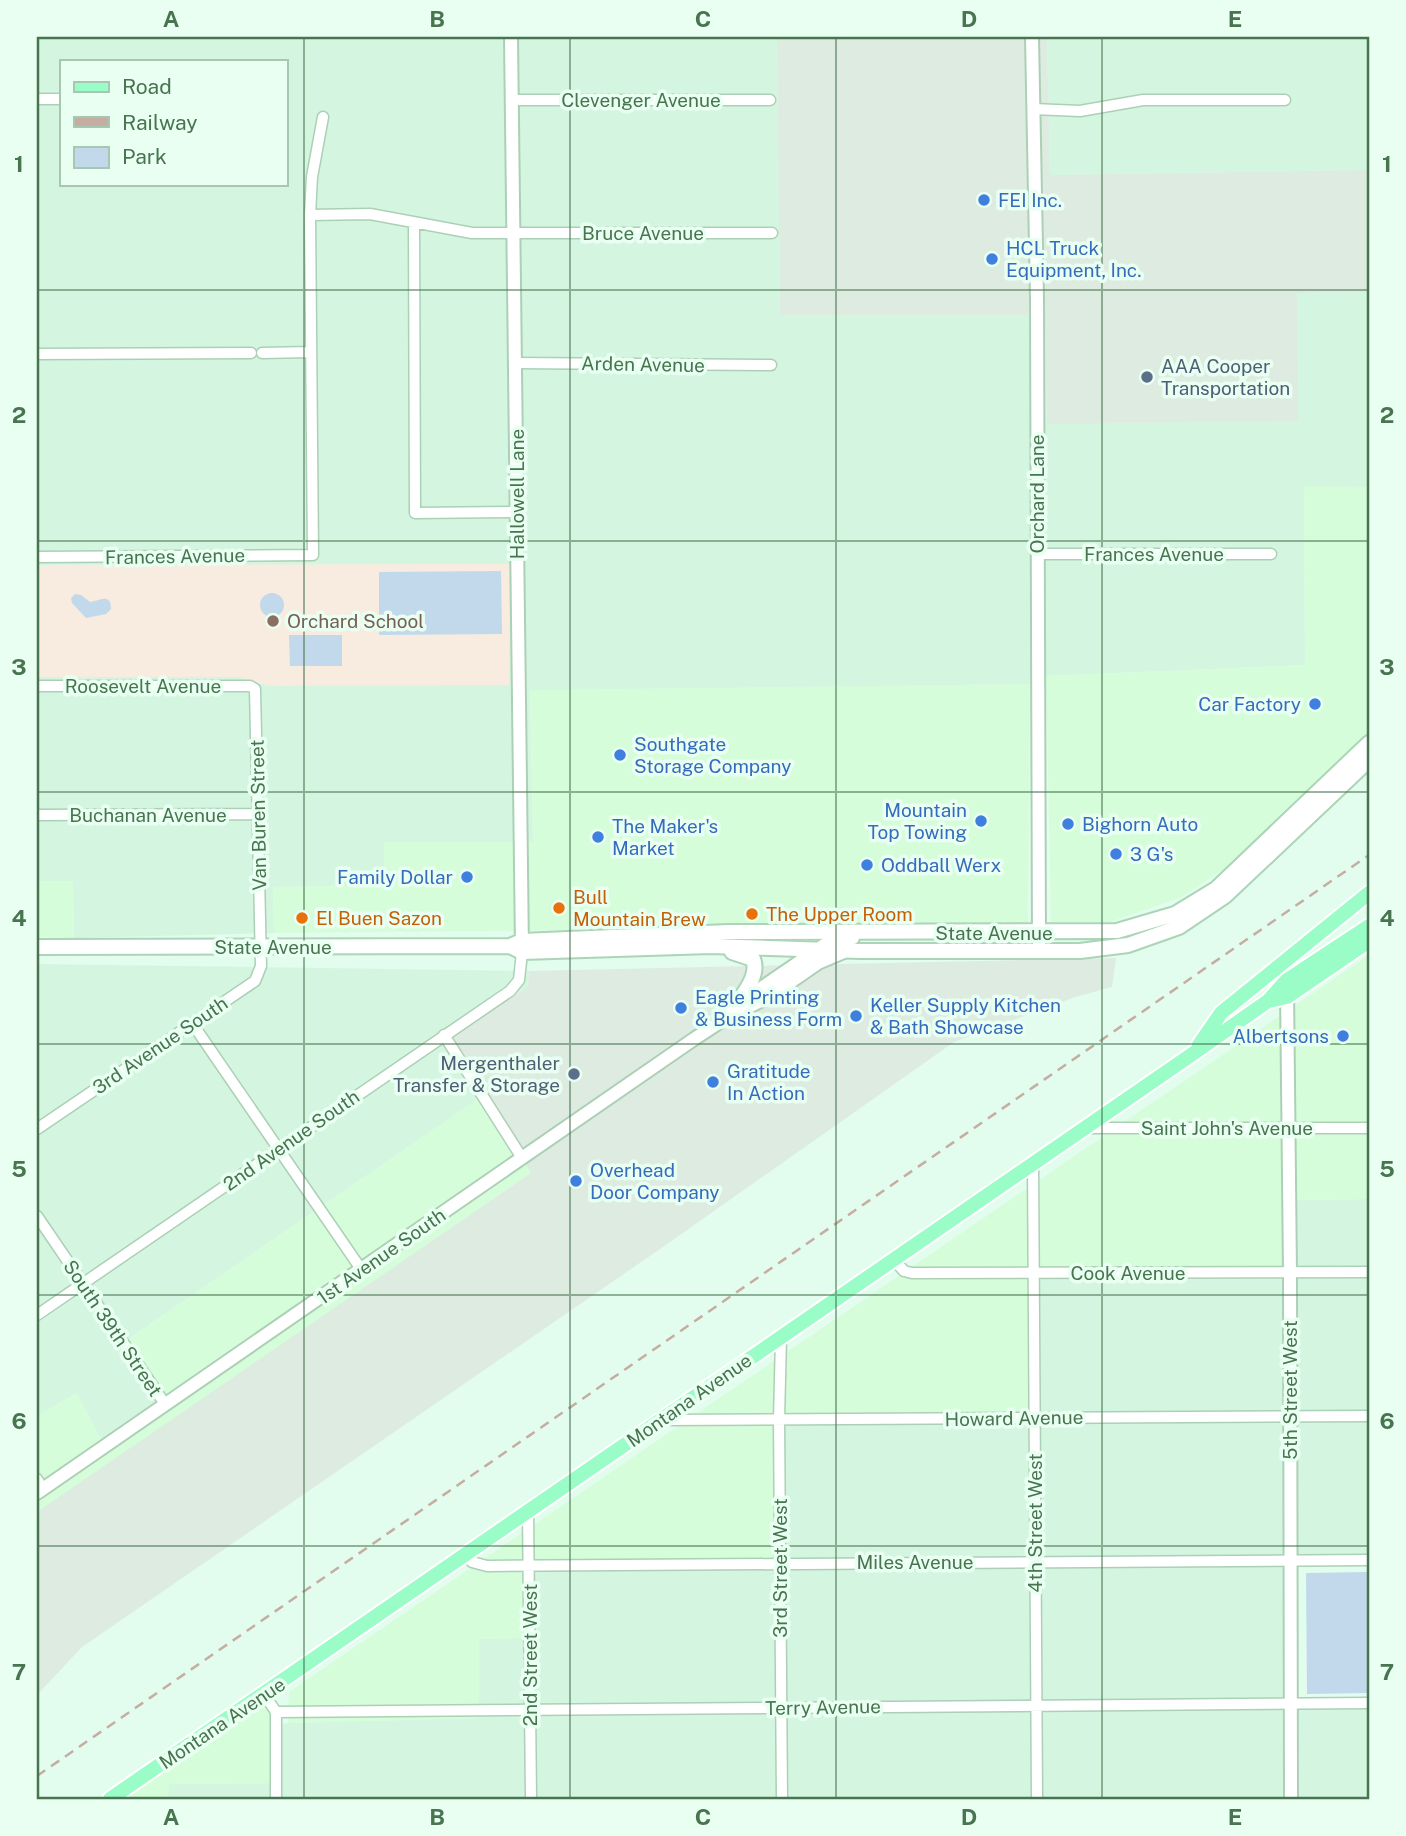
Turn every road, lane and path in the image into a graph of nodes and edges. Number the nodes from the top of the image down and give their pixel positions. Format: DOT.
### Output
graph roads {
  1 [pos="511,37"];
  2 [pos="1032,37"];
  3 [pos="37,99"];
  4 [pos="60,99"];
  5 [pos="512,100"];
  6 [pos="770,100"];
  7 [pos="1284,100"];
  8 [pos="1033,109"];
  9 [pos="323,117"];
  10 [pos="310,215"];
  11 [pos="414,223"];
  12 [pos="514,232"];
  13 [pos="772,233"];
  14 [pos="310,352"];
  15 [pos="37,354"];
  16 [pos="516,363"];
  17 [pos="771,365"];
  18 [pos="517,512"];
  19 [pos="1037,554"];
  20 [pos="1270,554"];
  21 [pos="37,557"];
  22 [pos="37,686"];
  23 [pos="250,686"];
  24 [pos="1369,743"];
  25 [pos="1369,760"];
  26 [pos="37,814"];
  27 [pos="259,814"];
  28 [pos="1369,893"];
  29 [pos="1369,901"];
  30 [pos="1339,918"];
  31 [pos="1369,926"];
  32 [pos="948,933"];
  33 [pos="1039,933"];
  34 [pos="1367,943"];
  35 [pos="518,946"];
  36 [pos="37,947"];
  37 [pos="261,947"];
  38 [pos="711,947"];
  39 [pos="816,950"];
  40 [pos="852,951"];
  41 [pos="1039,951"];
  42 [pos="1287,980"];
  43 [pos="1287,997"];
  44 [pos="1268,1001"];
  45 [pos="726,1018"];
  46 [pos="192,1023"];
  47 [pos="444,1035"];
  48 [pos="1191,1055"];
  49 [pos="1085,1128"];
  50 [pos="1288,1128"];
  51 [pos="1369,1128"];
  52 [pos="37,1129"];
  53 [pos="279,1148"];
  54 [pos="522,1158"];
  55 [pos="1033,1163"];
  56 [pos="37,1216"];
  57 [pos="893,1259"];
  58 [pos="361,1269"];
  59 [pos="1369,1272"];
  60 [pos="1033,1273"];
  61 [pos="1290,1273"];
  62 [pos="82,1284"];
  63 [pos="37,1315"];
  64 [pos="781,1337"];
  65 [pos="165,1404"];
  66 [pos="1290,1416"];
  67 [pos="1369,1416"];
  68 [pos="1035,1418"];
  69 [pos="660,1420"];
  70 [pos="779,1420"];
  71 [pos="39,1487"];
  72 [pos="528,1511"];
  73 [pos="465,1555"];
  74 [pos="1290,1560"];
  75 [pos="1369,1560"];
  76 [pos="780,1562"];
  77 [pos="1036,1562"];
  78 [pos="529,1566"];
  79 [pos="264,1694"];
  80 [pos="1290,1703"];
  81 [pos="1369,1703"];
  82 [pos="1037,1705"];
  83 [pos="781,1708"];
  84 [pos="531,1709"];
  85 [pos="276,1712"];
  86 [pos="110,1799"];
  87 [pos="276,1799"];
  88 [pos="531,1799"];
  89 [pos="782,1799"];
  90 [pos="1037,1799"];
  91 [pos="1291,1799"];
  1 -- 5 [label="street, Hallowell Lane"];
  2 -- 8 [label="street, Orchard Lane"];
  3 -- 4 [label="street"];
  5 -- 6 [label="street, Clevenger Avenue"];
  5 -- 12 [label="street, Hallowell Lane"];
  7 -- 8 [label="street"];
  8 -- 19 [label="street, Orchard Lane"];
  9 -- 10 [label="street"];
  10 -- 11 [label="street, Bruce Avenue"];
  10 -- 14 [label="street"];
  11 -- 12 [label="street, Bruce Avenue"];
  11 -- 18 [label="street"];
  12 -- 13 [label="street, Bruce Avenue"];
  12 -- 16 [label="street, Hallowell Lane"];
  14 -- 15 [label="street"];
  14 -- 21 [label="street, Frances Avenue"];
  16 -- 17 [label="street, Arden Avenue"];
  16 -- 18 [label="street, Hallowell Lane"];
  18 -- 35 [label="street, Hallowell Lane"];
  19 -- 20 [label="street, Frances Avenue"];
  19 -- 33 [label="street, Orchard Lane"];
  22 -- 23 [label="street, Roosevelt Avenue"];
  23 -- 27 [label="street, Van Buren Street"];
  24 -- 33 [label="main road, State Avenue"];
  25 -- 41 [label="main road, State Avenue"];
  26 -- 27 [label="street, Buchanan Avenue"];
  27 -- 37 [label="street, Van Buren Street"];
  28 -- 30 [label="main road"];
  29 -- 30 [label="main road"];
  30 -- 48 [label="main road"];
  31 -- 42 [label="main road, Montana Avenue"];
  32 -- 33 [label="main road, State Avenue"];
  32 -- 35 [label="main road, State Avenue"];
  32 -- 39 [label="street, 1st Avenue South"];
  33 -- 41 [label="street, Orchard Lane"];
  34 -- 43 [label="main road, Montana Avenue"];
  35 -- 37 [label="main road, State Avenue"];
  35 -- 38 [label="main road, State Avenue"];
  35 -- 47 [label="street, 2nd Avenue South"];
  36 -- 37 [label="main road, State Avenue"];
  37 -- 46 [label="street, 3rd Avenue South"];
  38 -- 39 [label="main road, State Avenue"];
  38 -- 45 [label="main road"];
  39 -- 40 [label="main road, State Avenue"];
  39 -- 45 [label="street, 1st Avenue South"];
  40 -- 41 [label="main road, State Avenue"];
  40 -- 45 [label="street, 1st Avenue South"];
  42 -- 43 [label="street, 5th Street West"];
  42 -- 44 [label="main road, Montana Avenue"];
  43 -- 44 [label="main road, Montana Avenue"];
  43 -- 50 [label="street, 5th Street West"];
  44 -- 48 [label="main road, Montana Avenue"];
  45 -- 54 [label="street, 1st Avenue South"];
  46 -- 52 [label="street, 3rd Avenue South"];
  46 -- 53 [label="street"];
  47 -- 53 [label="street, 2nd Avenue South"];
  47 -- 54 [label="street"];
  48 -- 49 [label="main road, Montana Avenue"];
  49 -- 50 [label="street, Saint John's Avenue"];
  49 -- 55 [label="main road, Montana Avenue"];
  50 -- 51 [label="street, Saint John's Avenue"];
  50 -- 61 [label="street, 5th Street West"];
  53 -- 58 [label="street"];
  53 -- 62 [label="street, 2nd Avenue South"];
  54 -- 58 [label="street, 1st Avenue South"];
  55 -- 57 [label="main road, Montana Avenue"];
  55 -- 60 [label="street, 4th Street West"];
  56 -- 62 [label="street, South 39th Street"];
  57 -- 60 [label="street, Cook Avenue"];
  57 -- 64 [label="main road, Montana Avenue"];
  58 -- 65 [label="street, 1st Avenue South"];
  59 -- 61 [label="street, Cook Avenue"];
  60 -- 61 [label="street, Cook Avenue"];
  60 -- 68 [label="street, 4th Street West"];
  61 -- 66 [label="street, 5th Street West"];
  62 -- 63 [label="street, 2nd Avenue South"];
  62 -- 65 [label="street, South 39th Street"];
  64 -- 69 [label="main road, Montana Avenue"];
  64 -- 70 [label="street, 3rd Street West"];
  65 -- 71 [label="street, 1st Avenue South"];
  66 -- 67 [label="street, Howard Avenue"];
  66 -- 68 [label="street, Howard Avenue"];
  66 -- 74 [label="street, 5th Street West"];
  68 -- 70 [label="street, Howard Avenue"];
  68 -- 77 [label="street, 4th Street West"];
  69 -- 70 [label="street, Howard Avenue"];
  69 -- 72 [label="main road, Montana Avenue"];
  70 -- 76 [label="street, 3rd Street West"];
  72 -- 73 [label="main road, Montana Avenue"];
  72 -- 78 [label="street, 2nd Street West"];
  73 -- 78 [label="street, Miles Avenue"];
  73 -- 79 [label="main road, Montana Avenue"];
  74 -- 75 [label="street, Miles Avenue"];
  74 -- 77 [label="street, Miles Avenue"];
  74 -- 80 [label="street, 5th Street West"];
  76 -- 77 [label="street, Miles Avenue"];
  76 -- 78 [label="street, Miles Avenue"];
  76 -- 83 [label="street, 3rd Street West"];
  77 -- 82 [label="street, 4th Street West"];
  78 -- 84 [label="street, 2nd Street West"];
  79 -- 85 [label="street"];
  79 -- 86 [label="main road, Montana Avenue"];
  80 -- 81 [label="street, Terry Avenue"];
  80 -- 82 [label="street, Terry Avenue"];
  80 -- 91 [label="street, 5th Street West"];
  82 -- 83 [label="street, Terry Avenue"];
  82 -- 90 [label="street, 4th Street West"];
  83 -- 84 [label="street, Terry Avenue"];
  83 -- 89 [label="street, 3rd Street West"];
  84 -- 85 [label="street, Terry Avenue"];
  84 -- 88 [label="street, 2nd Street West"];
  85 -- 87 [label="street"];
}
